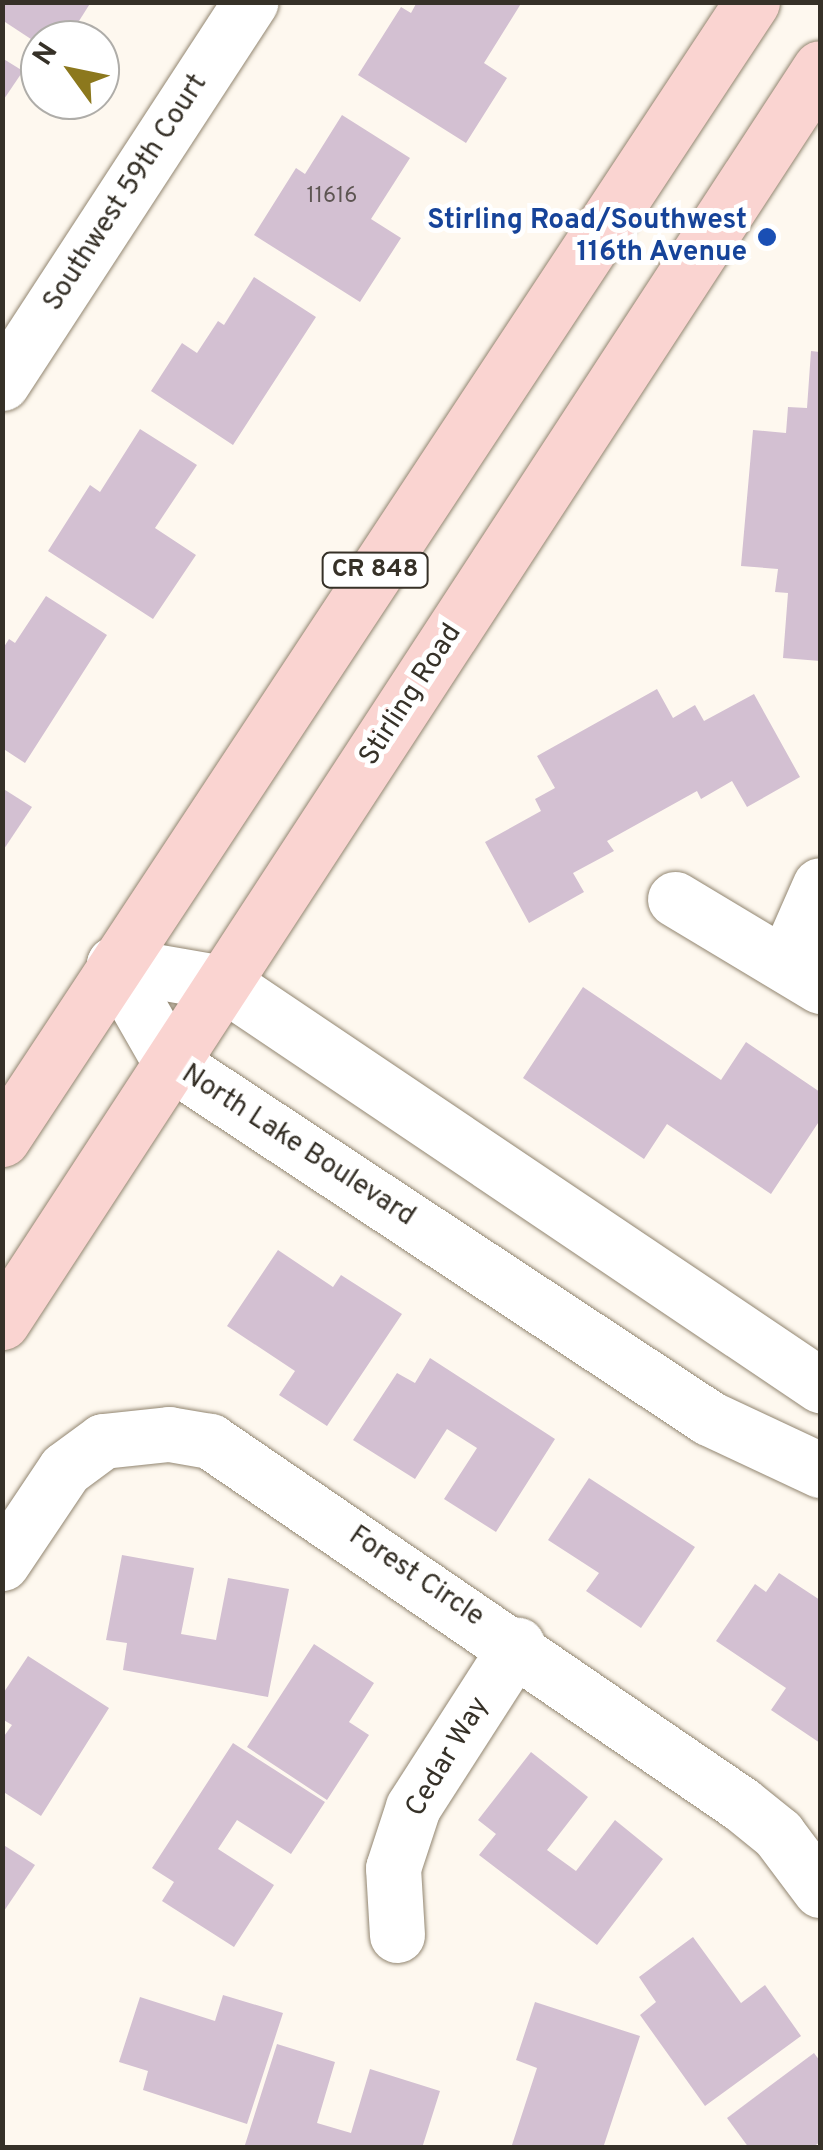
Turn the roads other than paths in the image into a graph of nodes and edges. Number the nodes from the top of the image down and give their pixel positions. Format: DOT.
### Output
graph roads {
  1 [pos="250,2"];
  2 [pos="752,2"];
  3 [pos="820,68"];
  4 [pos="2,383"];
  5 [pos="820,885"];
  6 [pos="675,899"];
  7 [pos="114,964"];
  8 [pos="803,974"];
  9 [pos="223,983"];
  10 [pos="170,1062"];
  11 [pos="2,1140"];
  12 [pos="2,1322"];
  13 [pos="820,1386"];
  14 [pos="820,1470"];
  15 [pos="2,1563"];
  16 [pos="518,1646"];
  17 [pos="820,1890"];
  18 [pos="398,1935"];
  1 -- 4 [label="street, Southwest 59th Court"];
  2 -- 7 [label="main road, CR 848"];
  3 -- 9 [label="main road, Stirling Road"];
  5 -- 8 [label="street"];
  6 -- 8 [label="street"];
  7 -- 9 [label="street"];
  7 -- 10 [label="street, North Lake Boulevard"];
  7 -- 11 [label="main road, CR 848"];
  9 -- 10 [label="main road, Stirling Road"];
  9 -- 13 [label="street"];
  10 -- 12 [label="main road, Stirling Road"];
  10 -- 14 [label="street, North Lake Boulevard"];
  15 -- 16 [label="street, Forest Circle"];
  16 -- 17 [label="street, Forest Circle"];
  16 -- 18 [label="street, Cedar Way"];
}
